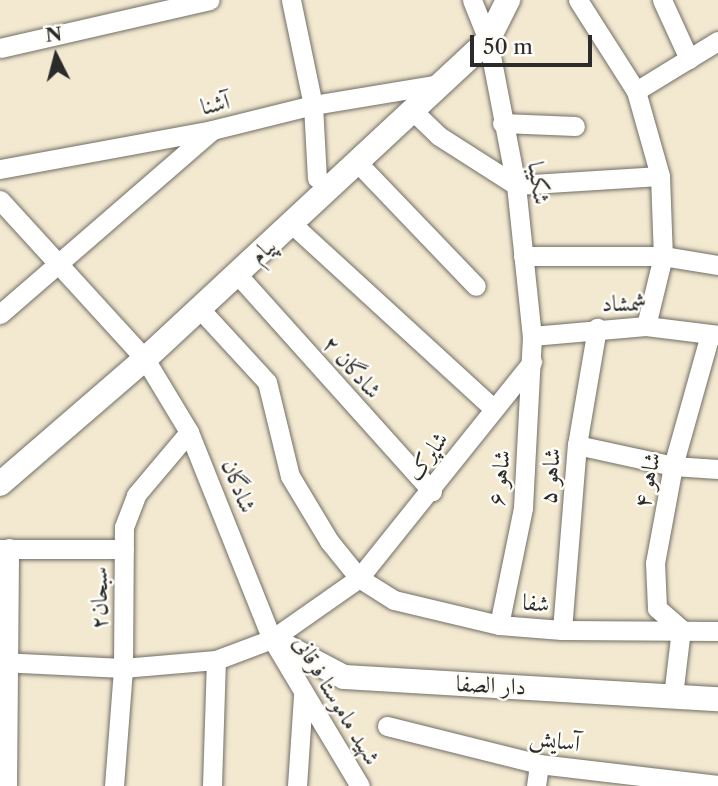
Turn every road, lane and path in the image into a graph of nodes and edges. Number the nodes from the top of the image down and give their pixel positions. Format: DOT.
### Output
graph roads {
  1 [pos="210,0"];
  2 [pos="291,0"];
  3 [pos="472,0"];
  4 [pos="508,0"];
  5 [pos="578,0"];
  6 [pos="662,0"];
  7 [pos="488,40"];
  8 [pos="718,41"];
  9 [pos="0,48"];
  10 [pos="689,59"];
  11 [pos="440,84"];
  12 [pos="394,91"];
  13 [pos="636,91"];
  14 [pos="313,105"];
  15 [pos="405,116"];
  16 [pos="502,123"];
  17 [pos="575,126"];
  18 [pos="212,131"];
  19 [pos="356,161"];
  20 [pos="0,169"];
  21 [pos="660,176"];
  22 [pos="317,178"];
  23 [pos="516,185"];
  24 [pos="0,200"];
  25 [pos="292,224"];
  26 [pos="523,256"];
  27 [pos="663,256"];
  28 [pos="60,261"];
  29 [pos="718,265"];
  30 [pos="237,274"];
  31 [pos="476,286"];
  32 [pos="199,309"];
  33 [pos="0,314"];
  34 [pos="646,326"];
  35 [pos="597,328"];
  36 [pos="714,335"];
  37 [pos="532,336"];
  38 [pos="145,359"];
  39 [pos="532,362"];
  40 [pos="492,407"];
  41 [pos="189,432"];
  42 [pos="577,445"];
  43 [pos="673,466"];
  44 [pos="718,470"];
  45 [pos="0,484"];
  46 [pos="432,491"];
  47 [pos="4,548"];
  48 [pos="124,549"];
  49 [pos="359,578"];
  50 [pos="499,625"];
  51 [pos="681,629"];
  52 [pos="562,630"];
  53 [pos="718,631"];
  54 [pos="272,639"];
  55 [pos="216,660"];
  56 [pos="5,663"];
  57 [pos="123,668"];
  58 [pos="303,694"];
  59 [pos="673,696"];
  60 [pos="718,699"];
  61 [pos="387,726"];
  62 [pos="539,764"];
  63 [pos="718,785"];
  64 [pos="7,786"];
  65 [pos="114,786"];
  66 [pos="212,786"];
  67 [pos="297,786"];
  68 [pos="360,786"];
  69 [pos="536,786"];
  1 -- 9 [label="street"];
  2 -- 14 [label="street"];
  3 -- 7 [label="street, شکیبا"];
  4 -- 7 [label="main road, پیام"];
  5 -- 13 [label="street"];
  6 -- 10 [label="street"];
  7 -- 11 [label="main road, پیام"];
  7 -- 16 [label="street, شکیبا"];
  8 -- 10 [label="street"];
  10 -- 13 [label="street"];
  11 -- 12 [label="street, آشنا"];
  11 -- 15 [label="main road, پیام"];
  12 -- 14 [label="street, آشنا"];
  12 -- 15 [label="street"];
  13 -- 21 [label="street"];
  14 -- 18 [label="street, آشنا"];
  14 -- 22 [label="street"];
  15 -- 19 [label="main road, پیام"];
  15 -- 23 [label="street"];
  16 -- 17 [label="street"];
  16 -- 23 [label="street, شکیبا"];
  18 -- 20 [label="street, آشنا"];
  18 -- 28 [label="street"];
  19 -- 25 [label="main road, پیام"];
  19 -- 31 [label="street"];
  21 -- 23 [label="street"];
  21 -- 27 [label="street"];
  23 -- 26 [label="street, شکیبا"];
  24 -- 28 [label="street, شادگان"];
  25 -- 30 [label="main road, پیام"];
  25 -- 40 [label="street"];
  26 -- 27 [label="street"];
  26 -- 37 [label="street, شکیبا"];
  27 -- 29 [label="street"];
  27 -- 34 [label="street"];
  28 -- 33 [label="street"];
  28 -- 38 [label="street, شادگان"];
  30 -- 32 [label="main road, پیام"];
  30 -- 46 [label="street, شادگان ۲"];
  32 -- 38 [label="main road, پیام"];
  32 -- 49 [label="street, شفا"];
  34 -- 35 [label="street, شمشاد"];
  34 -- 36 [label="street, شمشاد"];
  35 -- 37 [label="street, شمشاد"];
  35 -- 42 [label="street, شاهو ۵"];
  36 -- 43 [label="street, شاهو ۴"];
  37 -- 39 [label="street, شاهو ۶"];
  38 -- 41 [label="street, شادگان"];
  38 -- 45 [label="main road, پیام"];
  39 -- 40 [label="street, شاپرک"];
  39 -- 50 [label="street, شاهو ۶"];
  40 -- 46 [label="street, شاپرک"];
  41 -- 48 [label="street, سبحان۲"];
  41 -- 54 [label="street, شادگان"];
  42 -- 43 [label="street"];
  42 -- 52 [label="street, شاهو ۵"];
  43 -- 44 [label="street"];
  43 -- 51 [label="street, شاهو ۴"];
  46 -- 49 [label="street, شاپرک"];
  47 -- 48 [label="street"];
  47 -- 56 [label="street"];
  48 -- 57 [label="street, سبحان۲"];
  49 -- 50 [label="street, شفا"];
  49 -- 54 [label="street, شاپرک"];
  50 -- 52 [label="street, شفا"];
  51 -- 52 [label="street, شفا"];
  51 -- 53 [label="street, شفا"];
  51 -- 59 [label="street"];
  54 -- 55 [label="street, شاپرک"];
  54 -- 58 [label="street, شهید ماموستا فرقانی"];
  54 -- 59 [label="main road, دار الصفا"];
  55 -- 57 [label="street, شاپرک"];
  55 -- 66 [label="street"];
  56 -- 57 [label="street, شاپرک"];
  56 -- 64 [label="street"];
  57 -- 65 [label="street, سبحان۲"];
  58 -- 67 [label="street"];
  58 -- 68 [label="street, شهید ماموستا فرقانی"];
  59 -- 60 [label="main road, دار الصفا"];
  61 -- 62 [label="street, آسایش"];
  62 -- 63 [label="street, آسایش"];
  62 -- 69 [label="street"];
}
